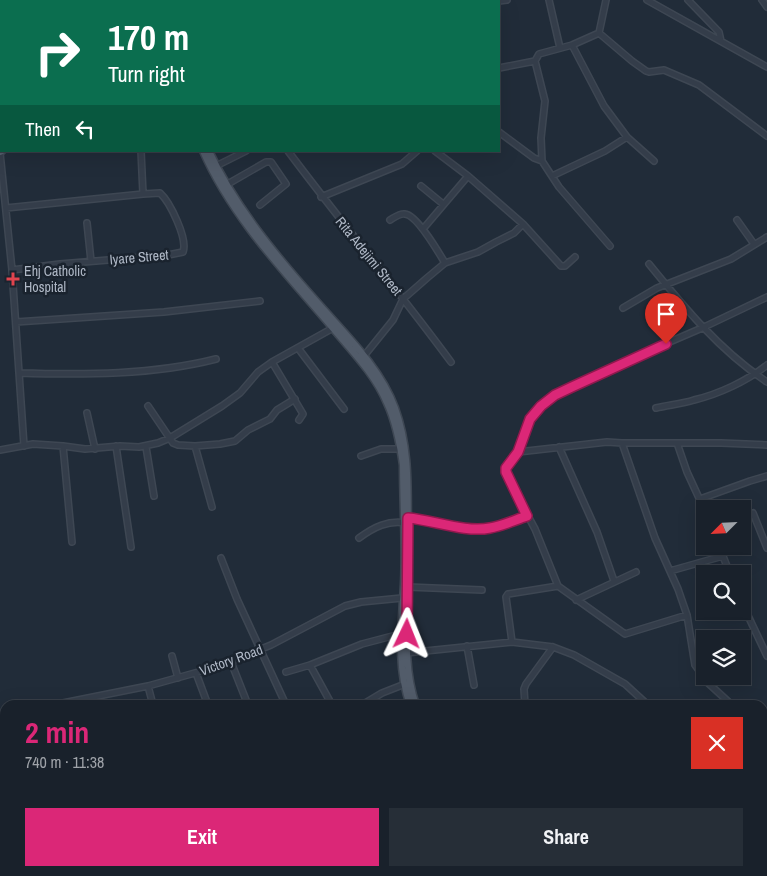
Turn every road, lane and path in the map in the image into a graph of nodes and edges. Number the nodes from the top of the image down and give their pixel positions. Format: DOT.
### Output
graph roads {
  1 [pos="548,0"];
  2 [pos="606,0"];
  3 [pos="647,0"];
  4 [pos="688,0"];
  5 [pos="762,0"];
  6 [pos="767,7"];
  7 [pos="599,33"];
  8 [pos="721,41"];
  9 [pos="572,44"];
  10 [pos="560,48"];
  11 [pos="535,61"];
  12 [pos="767,67"];
  13 [pos="500,68"];
  14 [pos="500,133"];
  15 [pos="767,136"];
  16 [pos="628,137"];
  17 [pos="1,152"];
  18 [pos="141,152"];
  19 [pos="204,152"];
  20 [pos="209,152"];
  21 [pos="244,152"];
  22 [pos="289,152"];
  23 [pos="416,152"];
  24 [pos="436,152"];
  25 [pos="542,161"];
  26 [pos="654,161"];
  27 [pos="216,166"];
  28 [pos="468,176"];
  29 [pos="552,176"];
  30 [pos="226,185"];
  31 [pos="421,186"];
  32 [pos="143,194"];
  33 [pos="322,197"];
  34 [pos="260,204"];
  35 [pos="444,204"];
  36 [pos="6,208"];
  37 [pos="6,216"];
  38 [pos="0,217"];
  39 [pos="390,220"];
  40 [pos="737,220"];
  41 [pos="87,222"];
  42 [pos="523,224"];
  43 [pos="424,230"];
  44 [pos="767,237"];
  45 [pos="754,244"];
  46 [pos="610,246"];
  47 [pos="575,257"];
  48 [pos="91,262"];
  49 [pos="445,264"];
  50 [pos="649,264"];
  51 [pos="12,270"];
  52 [pos="666,286"];
  53 [pos="767,297"];
  54 [pos="403,298"];
  55 [pos="260,301"];
  56 [pos="623,308"];
  57 [pos="16,322"];
  58 [pos="333,328"];
  59 [pos="702,328"];
  60 [pos="340,333"];
  61 [pos="298,348"];
  62 [pos="364,356"];
  63 [pos="216,359"];
  64 [pos="272,362"];
  65 [pos="450,362"];
  66 [pos="767,365"];
  67 [pos="19,373"];
  68 [pos="755,374"];
  69 [pos="767,382"];
  70 [pos="295,399"];
  71 [pos="148,406"];
  72 [pos="656,408"];
  73 [pos="344,409"];
  74 [pos="88,413"];
  75 [pos="299,420"];
  76 [pos="170,438"];
  77 [pos="622,443"];
  78 [pos="677,443"];
  79 [pos="767,445"];
  80 [pos="24,446"];
  81 [pos="63,446"];
  82 [pos="116,446"];
  83 [pos="194,446"];
  84 [pos="559,446"];
  85 [pos="146,447"];
  86 [pos="95,449"];
  87 [pos="0,450"];
  88 [pos="403,452"];
  89 [pos="518,452"];
  90 [pos="361,456"];
  91 [pos="767,476"];
  92 [pos="154,496"];
  93 [pos="700,500"];
  94 [pos="212,507"];
  95 [pos="753,513"];
  96 [pos="527,516"];
  97 [pos="405,520"];
  98 [pos="359,538"];
  99 [pos="72,542"];
  100 [pos="131,547"];
  101 [pos="767,548"];
  102 [pos="723,556"];
  103 [pos="221,558"];
  104 [pos="726,565"];
  105 [pos="670,571"];
  106 [pos="636,572"];
  107 [pos="614,581"];
  108 [pos="558,586"];
  109 [pos="408,587"];
  110 [pos="482,590"];
  111 [pos="402,598"];
  112 [pos="576,600"];
  113 [pos="686,615"];
  114 [pos="750,620"];
  115 [pos="400,634"];
  116 [pos="512,642"];
  117 [pos="467,646"];
  118 [pos="553,647"];
  119 [pos="259,650"];
  120 [pos="406,653"];
  121 [pos="172,656"];
  122 [pos="767,656"];
  123 [pos="231,662"];
  124 [pos="310,665"];
  125 [pos="196,672"];
  126 [pos="286,672"];
  127 [pos="178,678"];
  128 [pos="404,684"];
  129 [pos="474,685"];
  130 [pos="148,686"];
  131 [pos="78,700"];
  132 [pos="152,700"];
  133 [pos="206,700"];
  134 [pos="246,700"];
  135 [pos="284,700"];
  136 [pos="329,700"];
  137 [pos="370,700"];
  138 [pos="409,700"];
  139 [pos="414,700"];
  140 [pos="525,700"];
  141 [pos="643,700"];
  142 [pos="727,700"];
  1 -- 10 [label="street"];
  2 -- 7 [label="street"];
  3 -- 8 [label="street"];
  4 -- 8 [label="street"];
  5 -- 6 [label="street"];
  7 -- 9 [label="street"];
  7 -- 15 [label="street"];
  8 -- 12 [label="street"];
  9 -- 10 [label="street"];
  9 -- 16 [label="street"];
  10 -- 11 [label="street"];
  11 -- 13 [label="street"];
  11 -- 25 [label="street"];
  14 -- 25 [label="street"];
  16 -- 26 [label="street"];
  16 -- 29 [label="street"];
  17 -- 36 [label="street"];
  18 -- 32 [label="street"];
  19 -- 58 [label="main road"];
  20 -- 27 [label="main road"];
  21 -- 27 [label="street"];
  22 -- 33 [label="street, Rita Adejimi Street"];
  23 -- 33 [label="street"];
  24 -- 28 [label="street"];
  25 -- 29 [label="street"];
  27 -- 30 [label="main road"];
  28 -- 35 [label="street"];
  28 -- 42 [label="street"];
  29 -- 46 [label="street"];
  30 -- 34 [label="street"];
  30 -- 60 [label="main road"];
  31 -- 35 [label="street"];
  32 -- 36 [label="street"];
  32 -- 48 [label="street, Iyare Street"];
  33 -- 54 [label="street, Rita Adejimi Street"];
  35 -- 43 [label="street"];
  36 -- 37 [label="street"];
  37 -- 38 [label="street"];
  37 -- 51 [label="street"];
  39 -- 43 [label="street"];
  40 -- 45 [label="street"];
  41 -- 48 [label="street"];
  42 -- 47 [label="street"];
  42 -- 49 [label="street"];
  43 -- 49 [label="street"];
  44 -- 45 [label="street"];
  45 -- 52 [label="street"];
  48 -- 51 [label="street, Iyare Street"];
  49 -- 54 [label="street"];
  50 -- 52 [label="street"];
  51 -- 57 [label="street"];
  52 -- 56 [label="street"];
  52 -- 59 [label="street"];
  53 -- 59 [label="street"];
  54 -- 62 [label="street"];
  54 -- 65 [label="street, Rita Adejimi Street"];
  55 -- 57 [label="street"];
  57 -- 67 [label="street"];
  58 -- 60 [label="main road"];
  58 -- 61 [label="street"];
  59 -- 68 [label="street"];
  59 -- 89 [label="street"];
  60 -- 62 [label="main road"];
  60 -- 88 [label="main road"];
  61 -- 64 [label="street"];
  61 -- 73 [label="street"];
  62 -- 88 [label="main road"];
  63 -- 67 [label="street"];
  64 -- 70 [label="street"];
  64 -- 76 [label="street"];
  66 -- 68 [label="street"];
  67 -- 80 [label="street"];
  68 -- 69 [label="street"];
  68 -- 72 [label="street"];
  70 -- 75 [label="street"];
  70 -- 83 [label="street"];
  71 -- 76 [label="street"];
  74 -- 86 [label="street"];
  76 -- 83 [label="street"];
  76 -- 85 [label="street"];
  77 -- 78 [label="street"];
  77 -- 84 [label="street"];
  77 -- 105 [label="street"];
  78 -- 79 [label="street"];
  78 -- 93 [label="street"];
  80 -- 81 [label="street"];
  80 -- 87 [label="street"];
  81 -- 86 [label="street"];
  81 -- 99 [label="street"];
  82 -- 85 [label="street"];
  82 -- 86 [label="street"];
  82 -- 100 [label="street"];
  83 -- 94 [label="street"];
  84 -- 89 [label="street"];
  84 -- 107 [label="street"];
  85 -- 92 [label="street"];
  88 -- 90 [label="street"];
  88 -- 97 [label="main road"];
  89 -- 96 [label="street"];
  91 -- 93 [label="street"];
  95 -- 101 [label="street"];
  96 -- 97 [label="street"];
  96 -- 108 [label="street"];
  97 -- 98 [label="street"];
  97 -- 109 [label="main road"];
  97 -- 111 [label="main road"];
  102 -- 104 [label="street"];
  102 -- 105 [label="street"];
  103 -- 119 [label="street"];
  105 -- 113 [label="street"];
  106 -- 107 [label="street"];
  107 -- 112 [label="street"];
  108 -- 112 [label="street"];
  108 -- 116 [label="street"];
  109 -- 110 [label="street"];
  109 -- 120 [label="main road"];
  111 -- 115 [label="main road"];
  111 -- 119 [label="street, Victory Road"];
  112 -- 113 [label="street"];
  113 -- 142 [label="street"];
  114 -- 122 [label="street"];
  115 -- 124 [label="street"];
  115 -- 128 [label="main road"];
  116 -- 117 [label="street"];
  116 -- 118 [label="street"];
  117 -- 120 [label="street"];
  117 -- 129 [label="street"];
  118 -- 140 [label="street"];
  118 -- 141 [label="street"];
  119 -- 123 [label="street, Victory Road"];
  119 -- 135 [label="street"];
  120 -- 139 [label="main road"];
  121 -- 127 [label="street"];
  123 -- 125 [label="street, Victory Road"];
  123 -- 134 [label="street"];
  124 -- 126 [label="street"];
  124 -- 136 [label="street"];
  125 -- 127 [label="street, Victory Road"];
  125 -- 133 [label="street"];
  127 -- 130 [label="street, Victory Road"];
  128 -- 137 [label="street"];
  128 -- 138 [label="main road"];
  130 -- 131 [label="street, Victory Road"];
  130 -- 132 [label="street"];
}
